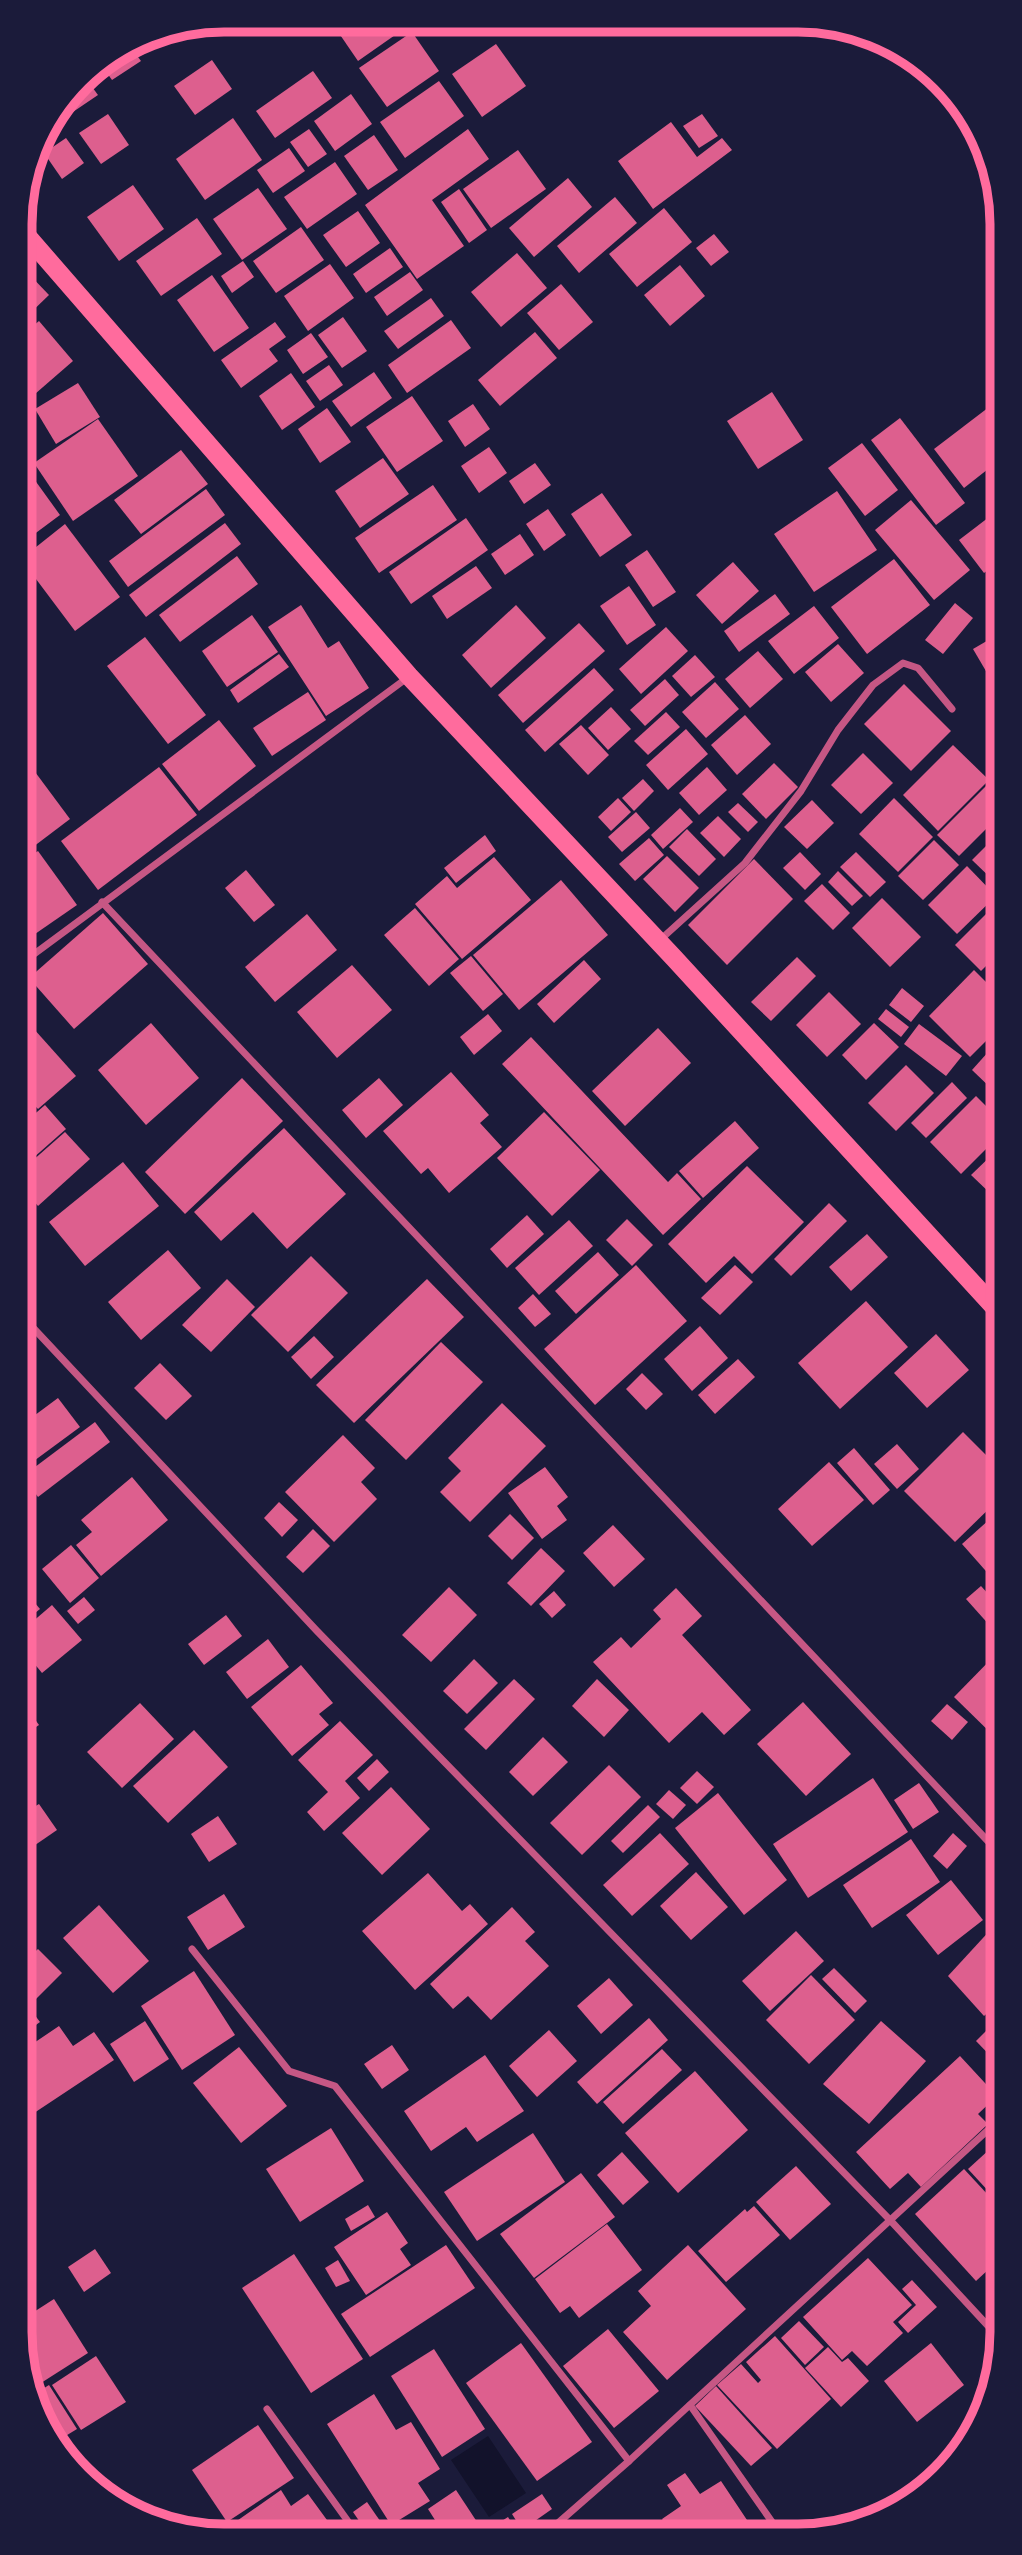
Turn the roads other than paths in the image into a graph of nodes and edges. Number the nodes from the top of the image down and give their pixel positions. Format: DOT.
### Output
graph roads {
  1 [pos="32,242"];
  2 [pos="409,676"];
  3 [pos="952,709"];
  4 [pos="102,902"];
  5 [pos="659,942"];
  6 [pos="32,955"];
  7 [pos="990,1302"];
  8 [pos="32,1327"];
  9 [pos="990,1843"];
  10 [pos="192,1949"];
  11 [pos="990,2128"];
  12 [pos="890,2220"];
  13 [pos="990,2328"];
  14 [pos="690,2405"];
  15 [pos="267,2409"];
  16 [pos="629,2461"];
  17 [pos="350,2524"];
  18 [pos="557,2524"];
  19 [pos="773,2524"];
  1 -- 2 [label="highway"];
  2 -- 4 [label="street"];
  2 -- 5 [label="highway"];
  3 -- 5 [label="street"];
  4 -- 6 [label="street"];
  4 -- 9 [label="street"];
  5 -- 7 [label="highway"];
  8 -- 12 [label="street"];
  10 -- 16 [label="street"];
  11 -- 12 [label="street"];
  12 -- 13 [label="street"];
  12 -- 14 [label="street"];
  14 -- 16 [label="street"];
  14 -- 19 [label="street"];
  15 -- 17 [label="street"];
  16 -- 18 [label="street"];
}
